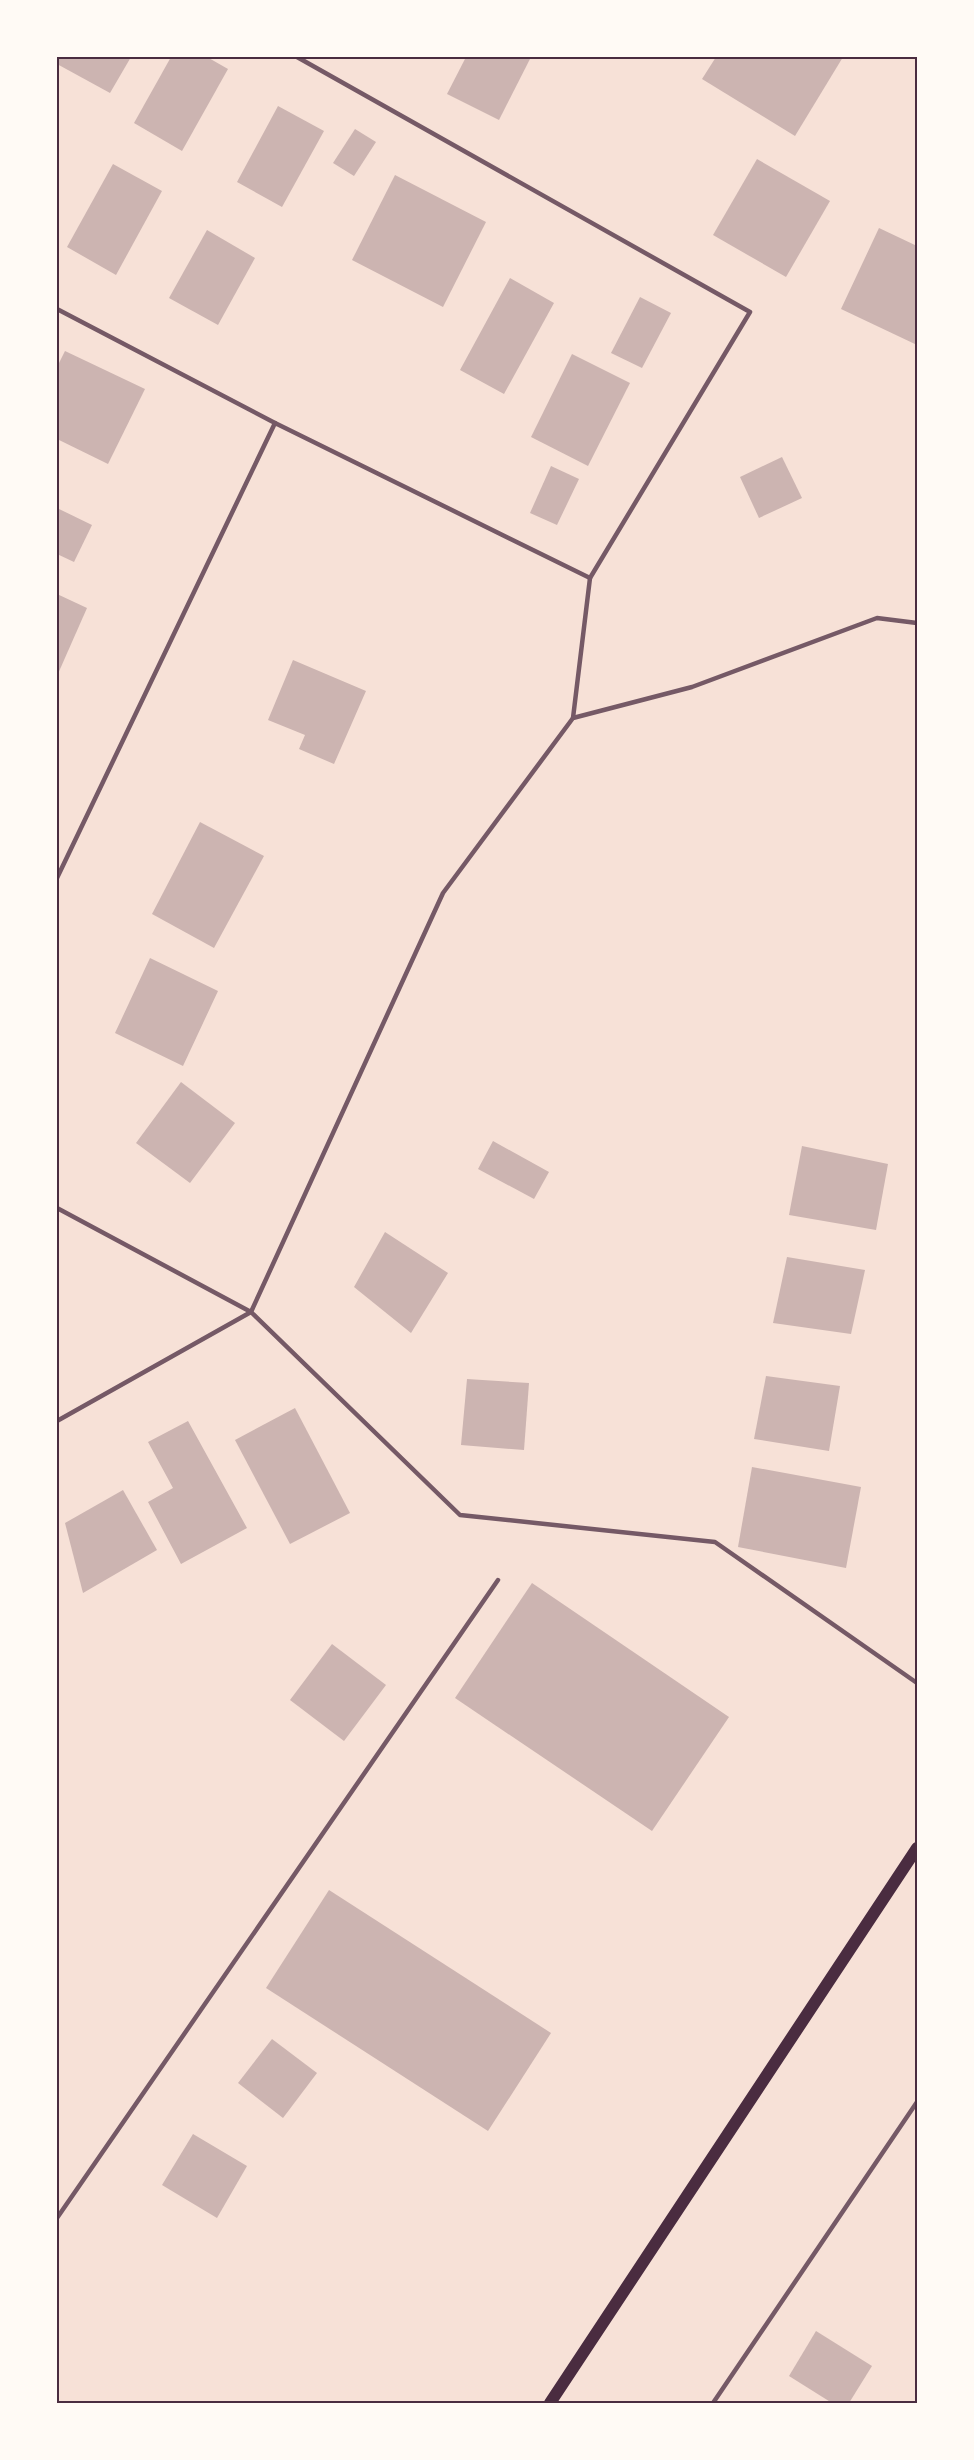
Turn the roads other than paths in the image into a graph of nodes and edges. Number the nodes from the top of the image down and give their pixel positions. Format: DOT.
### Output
graph roads {
  1 [pos="297,57"];
  2 [pos="57,309"];
  3 [pos="275,423"];
  4 [pos="590,579"];
  5 [pos="917,624"];
  6 [pos="573,718"];
  7 [pos="57,878"];
  8 [pos="57,1208"];
  9 [pos="251,1312"];
  10 [pos="57,1421"];
  11 [pos="498,1580"];
  12 [pos="917,1683"];
  13 [pos="917,1848"];
  14 [pos="917,2102"];
  15 [pos="57,2218"];
  16 [pos="550,2403"];
  17 [pos="713,2403"];
  1 -- 4 [label="lane"];
  2 -- 3 [label="lane"];
  3 -- 4 [label="lane"];
  3 -- 7 [label="lane"];
  4 -- 6 [label="lane"];
  5 -- 6 [label="lane"];
  6 -- 9 [label="lane"];
  8 -- 9 [label="lane"];
  9 -- 10 [label="lane"];
  9 -- 12 [label="lane"];
  11 -- 15 [label="lane"];
  13 -- 16 [label="main road"];
  14 -- 17 [label="lane"];
}
